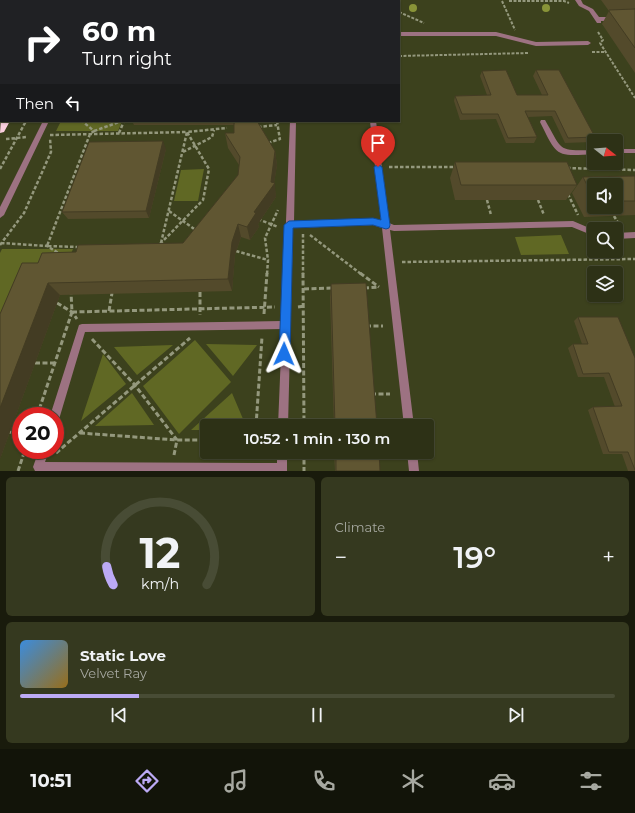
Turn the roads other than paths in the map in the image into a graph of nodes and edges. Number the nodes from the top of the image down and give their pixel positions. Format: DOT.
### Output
graph roads {
  1 [pos="578,0"];
  2 [pos="635,19"];
  3 [pos="400,34"];
  4 [pos="588,43"];
  5 [pos="46,122"];
  6 [pos="293,122"];
  7 [pos="373,122"];
  8 [pos="543,122"];
  9 [pos="623,151"];
  10 [pos="635,151"];
  11 [pos="587,152"];
  12 [pos="0,215"];
  13 [pos="289,225"];
  14 [pos="386,225"];
  15 [pos="587,230"];
  16 [pos="635,235"];
  17 [pos="623,236"];
  18 [pos="285,325"];
  19 [pos="58,407"];
  20 [pos="283,419"];
  21 [pos="408,419"];
  22 [pos="41,459"];
  23 [pos="413,459"];
  24 [pos="282,469"];
  25 [pos="414,471"];
  1 -- 2 [label="lane"];
  3 -- 4 [label="lane"];
  5 -- 12 [label="lane"];
  6 -- 13 [label="lane"];
  7 -- 14 [label="lane"];
  8 -- 11 [label="lane"];
  9 -- 10 [label="lane"];
  13 -- 14 [label="lane"];
  13 -- 18 [label="lane"];
  14 -- 15 [label="lane"];
  14 -- 21 [label="lane"];
  16 -- 17 [label="lane"];
  18 -- 19 [label="lane"];
  18 -- 20 [label="lane"];
  22 -- 24 [label="lane"];
  23 -- 25 [label="lane"];
}
